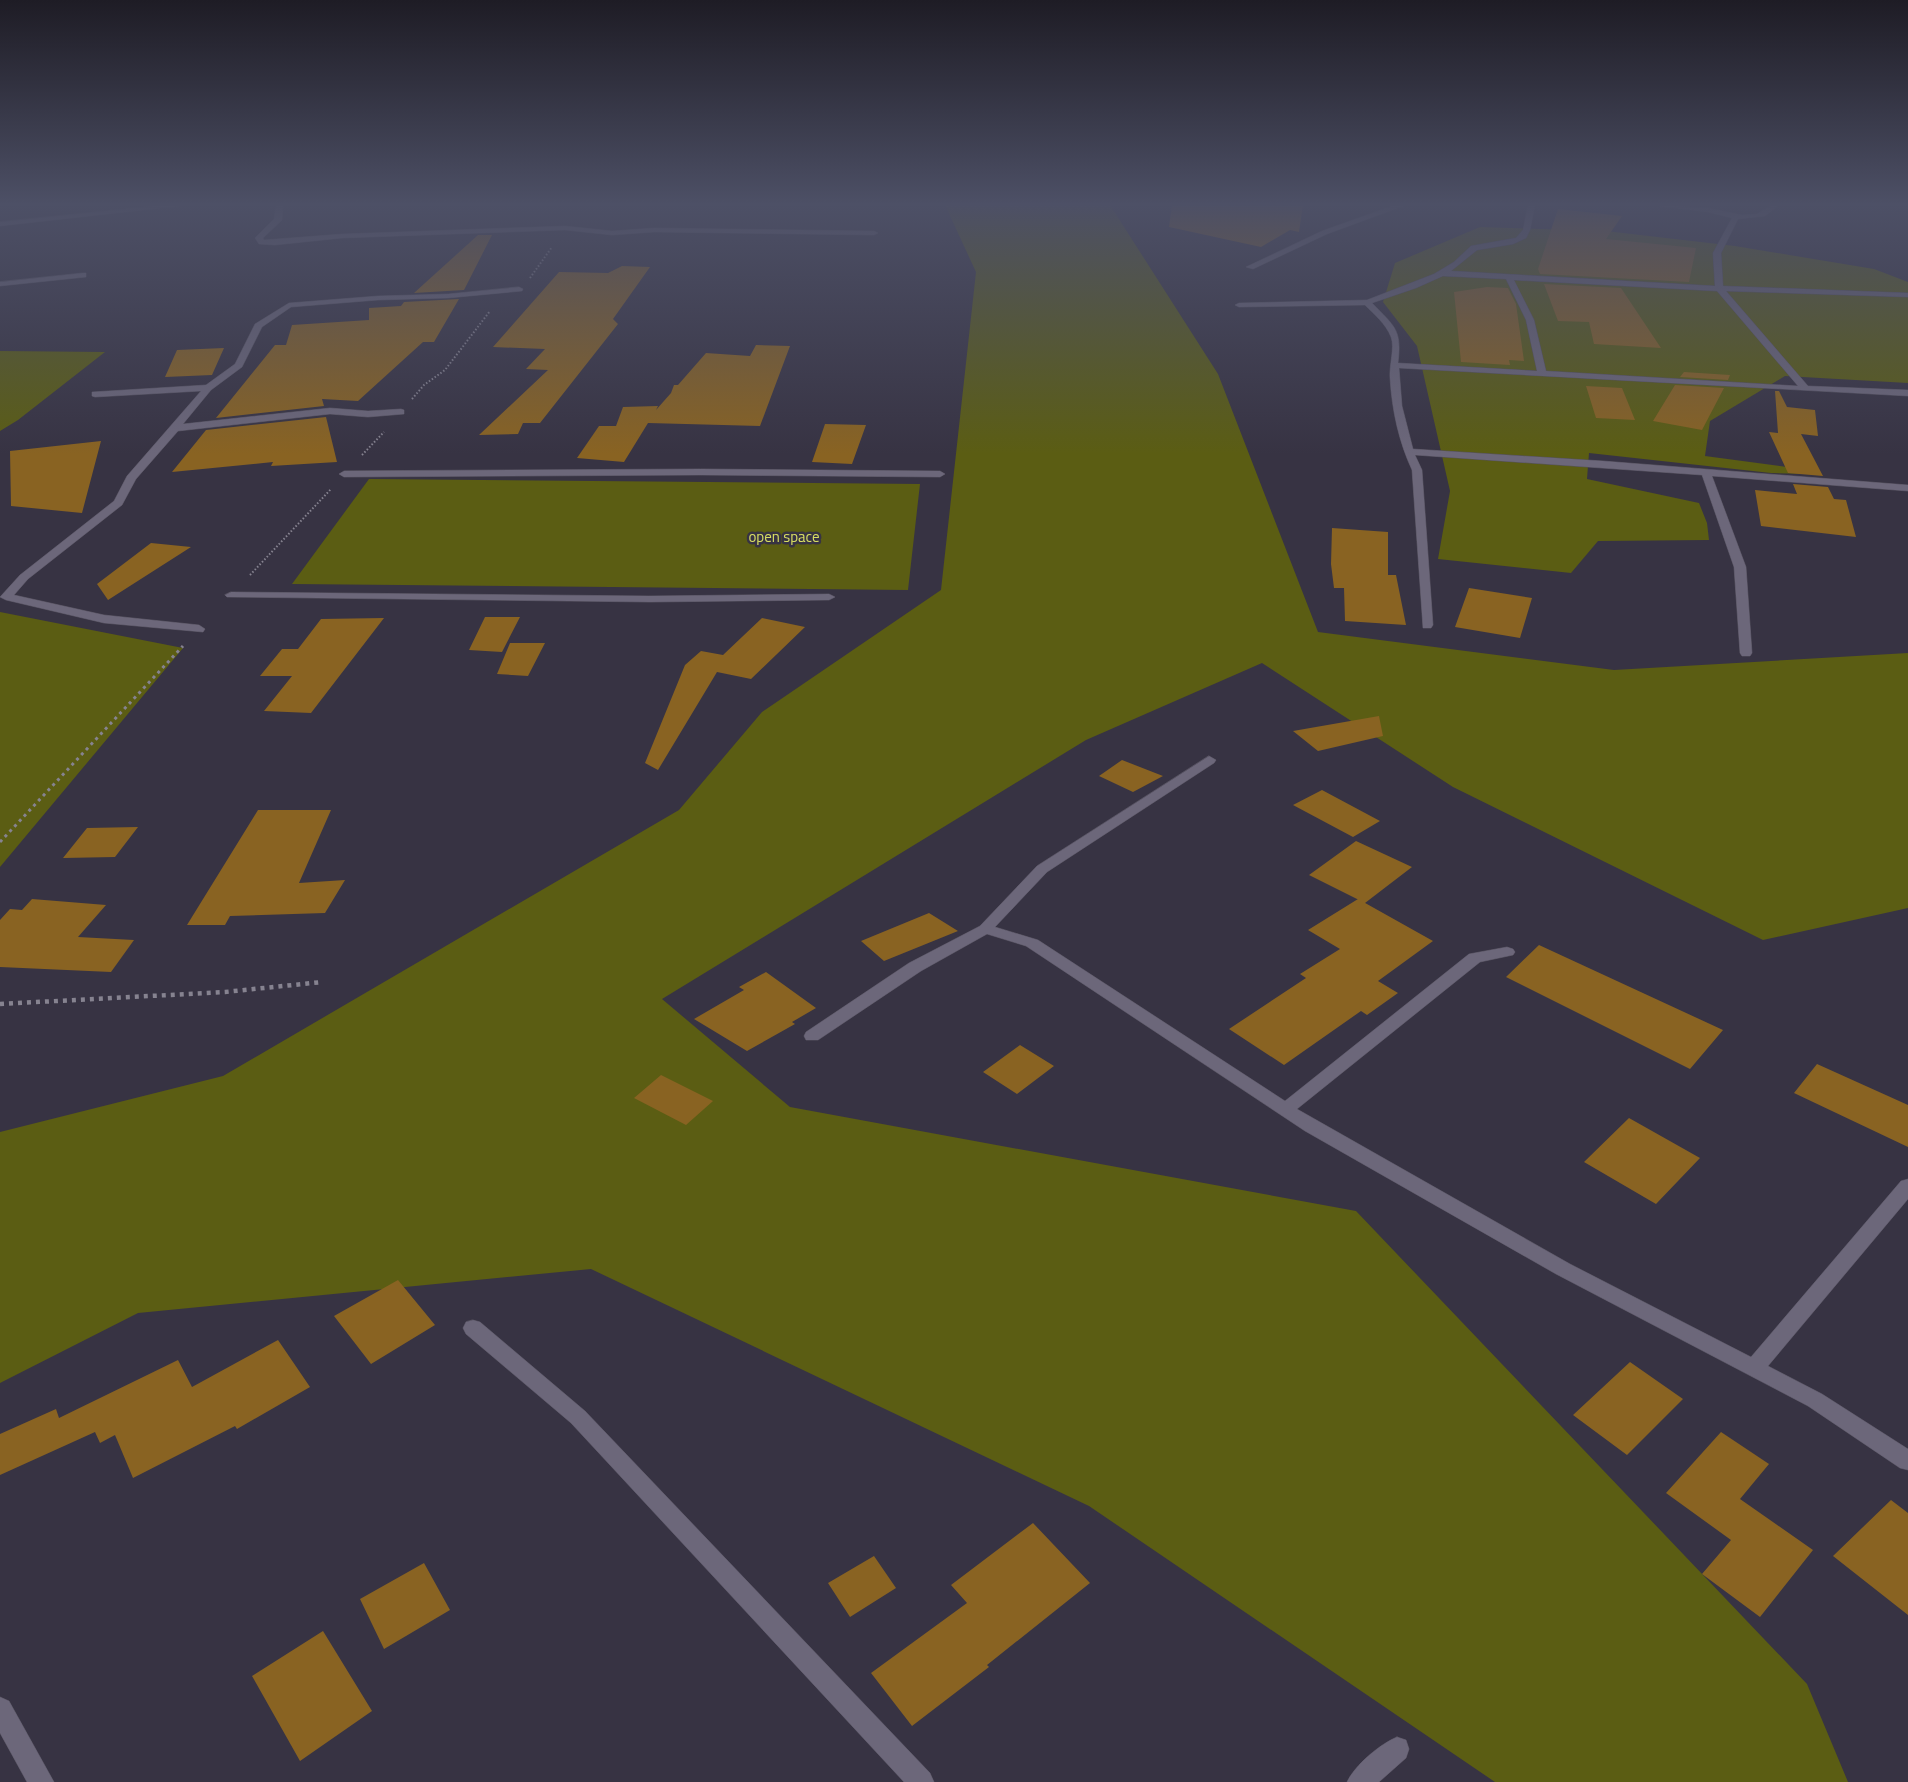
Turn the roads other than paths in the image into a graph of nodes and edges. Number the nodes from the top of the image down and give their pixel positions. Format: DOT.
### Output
graph roads {
  1 [pos="1407,288"];
  2 [pos="1514,288"];
  3 [pos="1719,288"];
  4 [pos="1723,288"];
  5 [pos="519,289"];
  6 [pos="1908,295"];
  7 [pos="1367,302"];
  8 [pos="1239,305"];
  9 [pos="1394,365"];
  10 [pos="1542,373"];
  11 [pos="208,388"];
  12 [pos="1806,389"];
  13 [pos="1908,393"];
  14 [pos="95,394"];
  15 [pos="402,412"];
  16 [pos="175,428"];
  17 [pos="1407,452"];
  18 [pos="1706,472"];
  19 [pos="344,474"];
  20 [pos="940,474"];
  21 [pos="1908,488"];
  22 [pos="231,595"];
  23 [pos="3,597"];
  24 [pos="829,597"];
  25 [pos="1427,625"];
  26 [pos="199,629"];
  27 [pos="1746,653"];
  28 [pos="1209,760"];
  29 [pos="985,929"];
  30 [pos="1507,952"];
  31 [pos="812,1036"];
  32 [pos="1285,1110"];
  33 [pos="1908,1185"];
  34 [pos="473,1328"];
  35 [pos="1754,1368"];
  36 [pos="1908,1461"];
  37 [pos="0,1709"];
  38 [pos="1397,1749"];
  39 [pos="40,1782"];
  40 [pos="921,1782"];
  41 [pos="1360,1782"];
  1 -- 7 [label="street"];
  2 -- 10 [label="street"];
  3 -- 12 [label="street"];
  4 -- 6 [label="street"];
  5 -- 11 [label="street"];
  7 -- 8 [label="street"];
  7 -- 9 [label="street"];
  9 -- 10 [label="street"];
  9 -- 17 [label="street"];
  10 -- 12 [label="street"];
  11 -- 14 [label="street"];
  11 -- 16 [label="street"];
  12 -- 13 [label="street"];
  15 -- 16 [label="street"];
  16 -- 23 [label="street"];
  17 -- 18 [label="street"];
  17 -- 25 [label="street"];
  18 -- 21 [label="street"];
  18 -- 27 [label="street"];
  19 -- 20 [label="street"];
  22 -- 24 [label="street"];
  23 -- 26 [label="street"];
  28 -- 29 [label="street"];
  29 -- 31 [label="street"];
  29 -- 32 [label="street"];
  30 -- 32 [label="street"];
  32 -- 35 [label="street"];
  33 -- 35 [label="street"];
  34 -- 40 [label="street"];
  35 -- 36 [label="street"];
  37 -- 39 [label="street"];
  38 -- 41 [label="street"];
}
